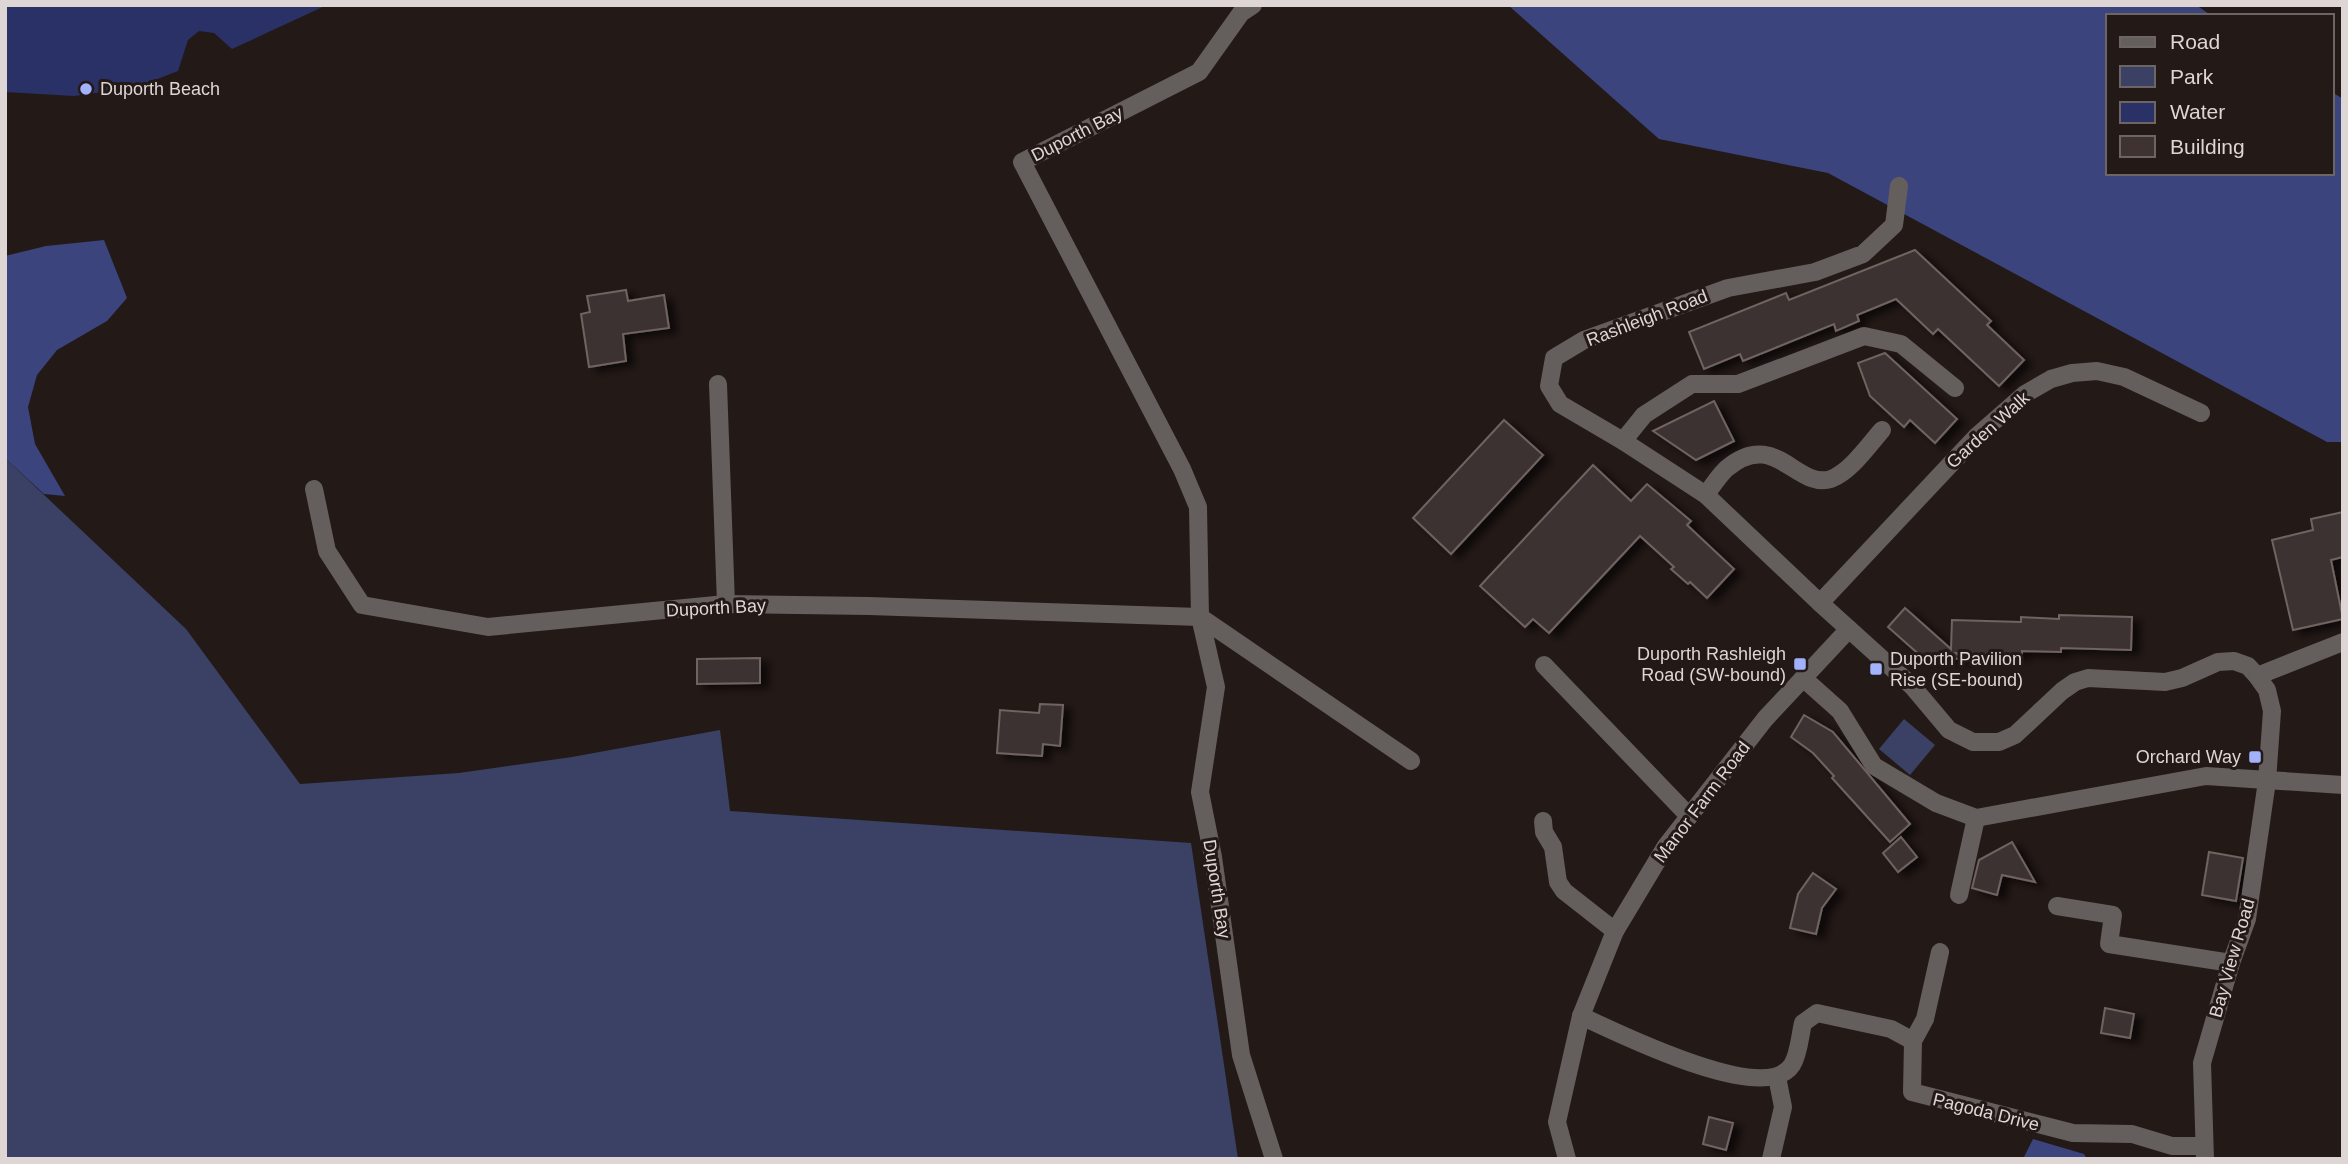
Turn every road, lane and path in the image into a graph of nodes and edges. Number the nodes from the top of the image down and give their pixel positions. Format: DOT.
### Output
graph roads {
  1 [pos="1253,5"];
  2 [pos="1899,186"];
  3 [pos="718,384"];
  4 [pos="1955,388"];
  5 [pos="2201,413"];
  6 [pos="1882,430"];
  7 [pos="1623,441"];
  8 [pos="314,489"];
  9 [pos="1706,495"];
  10 [pos="1820,603"];
  11 [pos="726,604"];
  12 [pos="1200,617"];
  13 [pos="1849,629"];
  14 [pos="2343,642"];
  15 [pos="1544,665"];
  16 [pos="2257,676"];
  17 [pos="1803,678"];
  18 [pos="1411,761"];
  19 [pos="2267,781"];
  20 [pos="2343,786"];
  21 [pos="1689,816"];
  22 [pos="1976,818"];
  23 [pos="1543,821"];
  24 [pos="1959,895"];
  25 [pos="2057,906"];
  26 [pos="1615,931"];
  27 [pos="1940,952"];
  28 [pos="2231,963"];
  29 [pos="1581,1016"];
  30 [pos="1913,1041"];
  31 [pos="1777,1077"];
  32 [pos="2204,1152"];
  33 [pos="1274,1159"];
  34 [pos="1567,1159"];
  35 [pos="1771,1159"];
  1 -- 12 [label="street, Duporth Bay"];
  2 -- 7 [label="street, Rashleigh Road"];
  3 -- 11 [label="street"];
  4 -- 7 [label="street"];
  5 -- 10 [label="street, Garden Walk"];
  6 -- 9 [label="street"];
  7 -- 9 [label="street, Rashleigh Road"];
  8 -- 11 [label="street, Duporth Bay"];
  9 -- 10 [label="street, Rashleigh Road"];
  10 -- 13 [label="street, Rashleigh Road"];
  11 -- 12 [label="street, Duporth Bay"];
  12 -- 18 [label="street"];
  12 -- 33 [label="street, Duporth Bay"];
  13 -- 16 [label="street, Rashleigh Road"];
  13 -- 17 [label="street, Manor Farm Road"];
  14 -- 16 [label="street"];
  15 -- 21 [label="street"];
  16 -- 19 [label="street, Bay View Road"];
  17 -- 21 [label="street, Manor Farm Road"];
  17 -- 22 [label="street"];
  19 -- 20 [label="street"];
  19 -- 22 [label="street"];
  19 -- 28 [label="street, Bay View Road"];
  21 -- 26 [label="street, Manor Farm Road"];
  22 -- 24 [label="street"];
  23 -- 26 [label="street"];
  25 -- 28 [label="street"];
  26 -- 29 [label="street, Manor Farm Road"];
  27 -- 30 [label="street"];
  28 -- 32 [label="street, Bay View Road"];
  29 -- 31 [label="street"];
  29 -- 34 [label="street, Manor Farm Road"];
  30 -- 31 [label="street"];
  30 -- 32 [label="street, Pagoda Drive"];
  31 -- 35 [label="street"];
}
